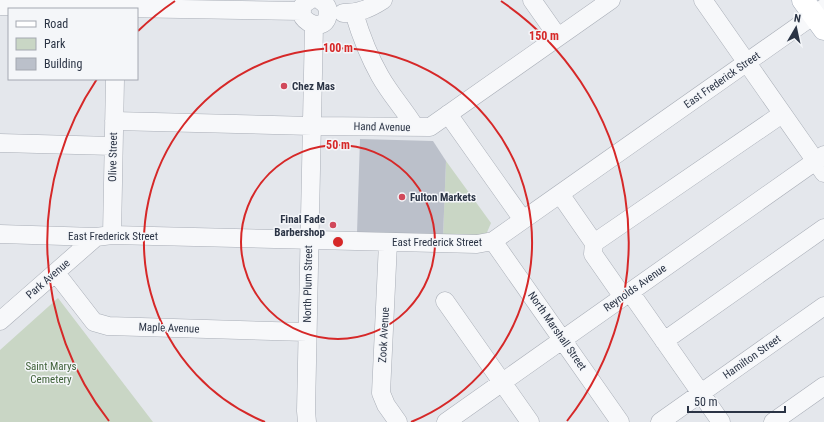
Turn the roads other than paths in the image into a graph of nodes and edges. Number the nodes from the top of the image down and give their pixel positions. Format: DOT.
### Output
graph roads {
  1 [pos="532,0"];
  2 [pos="611,0"];
  3 [pos="703,0"];
  4 [pos="376,2"];
  5 [pos="217,5"];
  6 [pos="0,6"];
  7 [pos="306,6"];
  8 [pos="324,6"];
  9 [pos="79,8"];
  10 [pos="138,8"];
  11 [pos="354,13"];
  12 [pos="816,13"];
  13 [pos="314,25"];
  14 [pos="558,37"];
  15 [pos="747,62"];
  16 [pos="115,80"];
  17 [pos="448,114"];
  18 [pos="782,114"];
  19 [pos="114,121"];
  20 [pos="312,126"];
  21 [pos="414,127"];
  22 [pos="0,143"];
  23 [pos="113,146"];
  24 [pos="821,163"];
  25 [pos="560,194"];
  26 [pos="523,220"];
  27 [pos="824,228"];
  28 [pos="0,234"];
  29 [pos="104,236"];
  30 [pos="310,240"];
  31 [pos="493,241"];
  32 [pos="388,243"];
  33 [pos="594,243"];
  34 [pos="56,272"];
  35 [pos="626,295"];
  36 [pos="445,301"];
  37 [pos="824,306"];
  38 [pos="0,321"];
  39 [pos="307,332"];
  40 [pos="562,340"];
  41 [pos="664,341"];
  42 [pos="502,382"];
  43 [pos="824,386"];
  44 [pos="701,393"];
  45 [pos="307,422"];
  46 [pos="398,422"];
  47 [pos="446,422"];
  48 [pos="530,422"];
  49 [pos="620,422"];
  50 [pos="660,422"];
  51 [pos="721,422"];
  52 [pos="773,422"];
  1 -- 14 [label="street"];
  2 -- 14 [label="street, Hand Avenue"];
  3 -- 15 [label="street"];
  4 -- 11 [label="street"];
  5 -- 7 [label="street"];
  5 -- 10 [label="street"];
  6 -- 9 [label="street"];
  7 -- 13 [label="street"];
  8 -- 11 [label="street"];
  8 -- 13 [label="street"];
  11 -- 21 [label="street"];
  12 -- 15 [label="street, East Frederick Street"];
  13 -- 20 [label="street, North Plum Street"];
  14 -- 17 [label="street, Hand Avenue"];
  15 -- 18 [label="street"];
  15 -- 25 [label="street, East Frederick Street"];
  16 -- 19 [label="street, Olive Street"];
  17 -- 21 [label="street, Hand Avenue"];
  17 -- 26 [label="street"];
  18 -- 24 [label="street"];
  18 -- 33 [label="street"];
  19 -- 20 [label="street, Hand Avenue"];
  19 -- 23 [label="street, Olive Street"];
  20 -- 21 [label="street, Hand Avenue"];
  20 -- 30 [label="street, North Plum Street"];
  22 -- 23 [label="street"];
  23 -- 29 [label="street, Olive Street"];
  24 -- 35 [label="street, Reynolds Avenue"];
  25 -- 26 [label="street, East Frederick Street"];
  25 -- 33 [label="street"];
  26 -- 31 [label="street, East Frederick Street"];
  27 -- 41 [label="street"];
  28 -- 29 [label="street, East Frederick Street"];
  29 -- 30 [label="street, East Frederick Street"];
  29 -- 34 [label="street, Park Avenue"];
  30 -- 32 [label="street, East Frederick Street"];
  30 -- 39 [label="street, North Plum Street"];
  31 -- 32 [label="street, East Frederick Street"];
  31 -- 40 [label="street, North Marshall Street"];
  32 -- 46 [label="street, Zook Avenue"];
  33 -- 35 [label="street"];
  34 -- 38 [label="street, Park Avenue"];
  34 -- 39 [label="street, Maple Avenue"];
  35 -- 40 [label="street, Reynolds Avenue"];
  35 -- 41 [label="street"];
  36 -- 42 [label="street"];
  37 -- 44 [label="street, Hamilton Street"];
  39 -- 45 [label="street, North Plum Street"];
  40 -- 42 [label="street, Reynolds Avenue"];
  40 -- 49 [label="street, North Marshall Street"];
  41 -- 44 [label="street"];
  42 -- 47 [label="street, Reynolds Avenue"];
  42 -- 48 [label="street"];
  43 -- 52 [label="street"];
  44 -- 50 [label="street, Hamilton Street"];
  44 -- 51 [label="street"];
}
